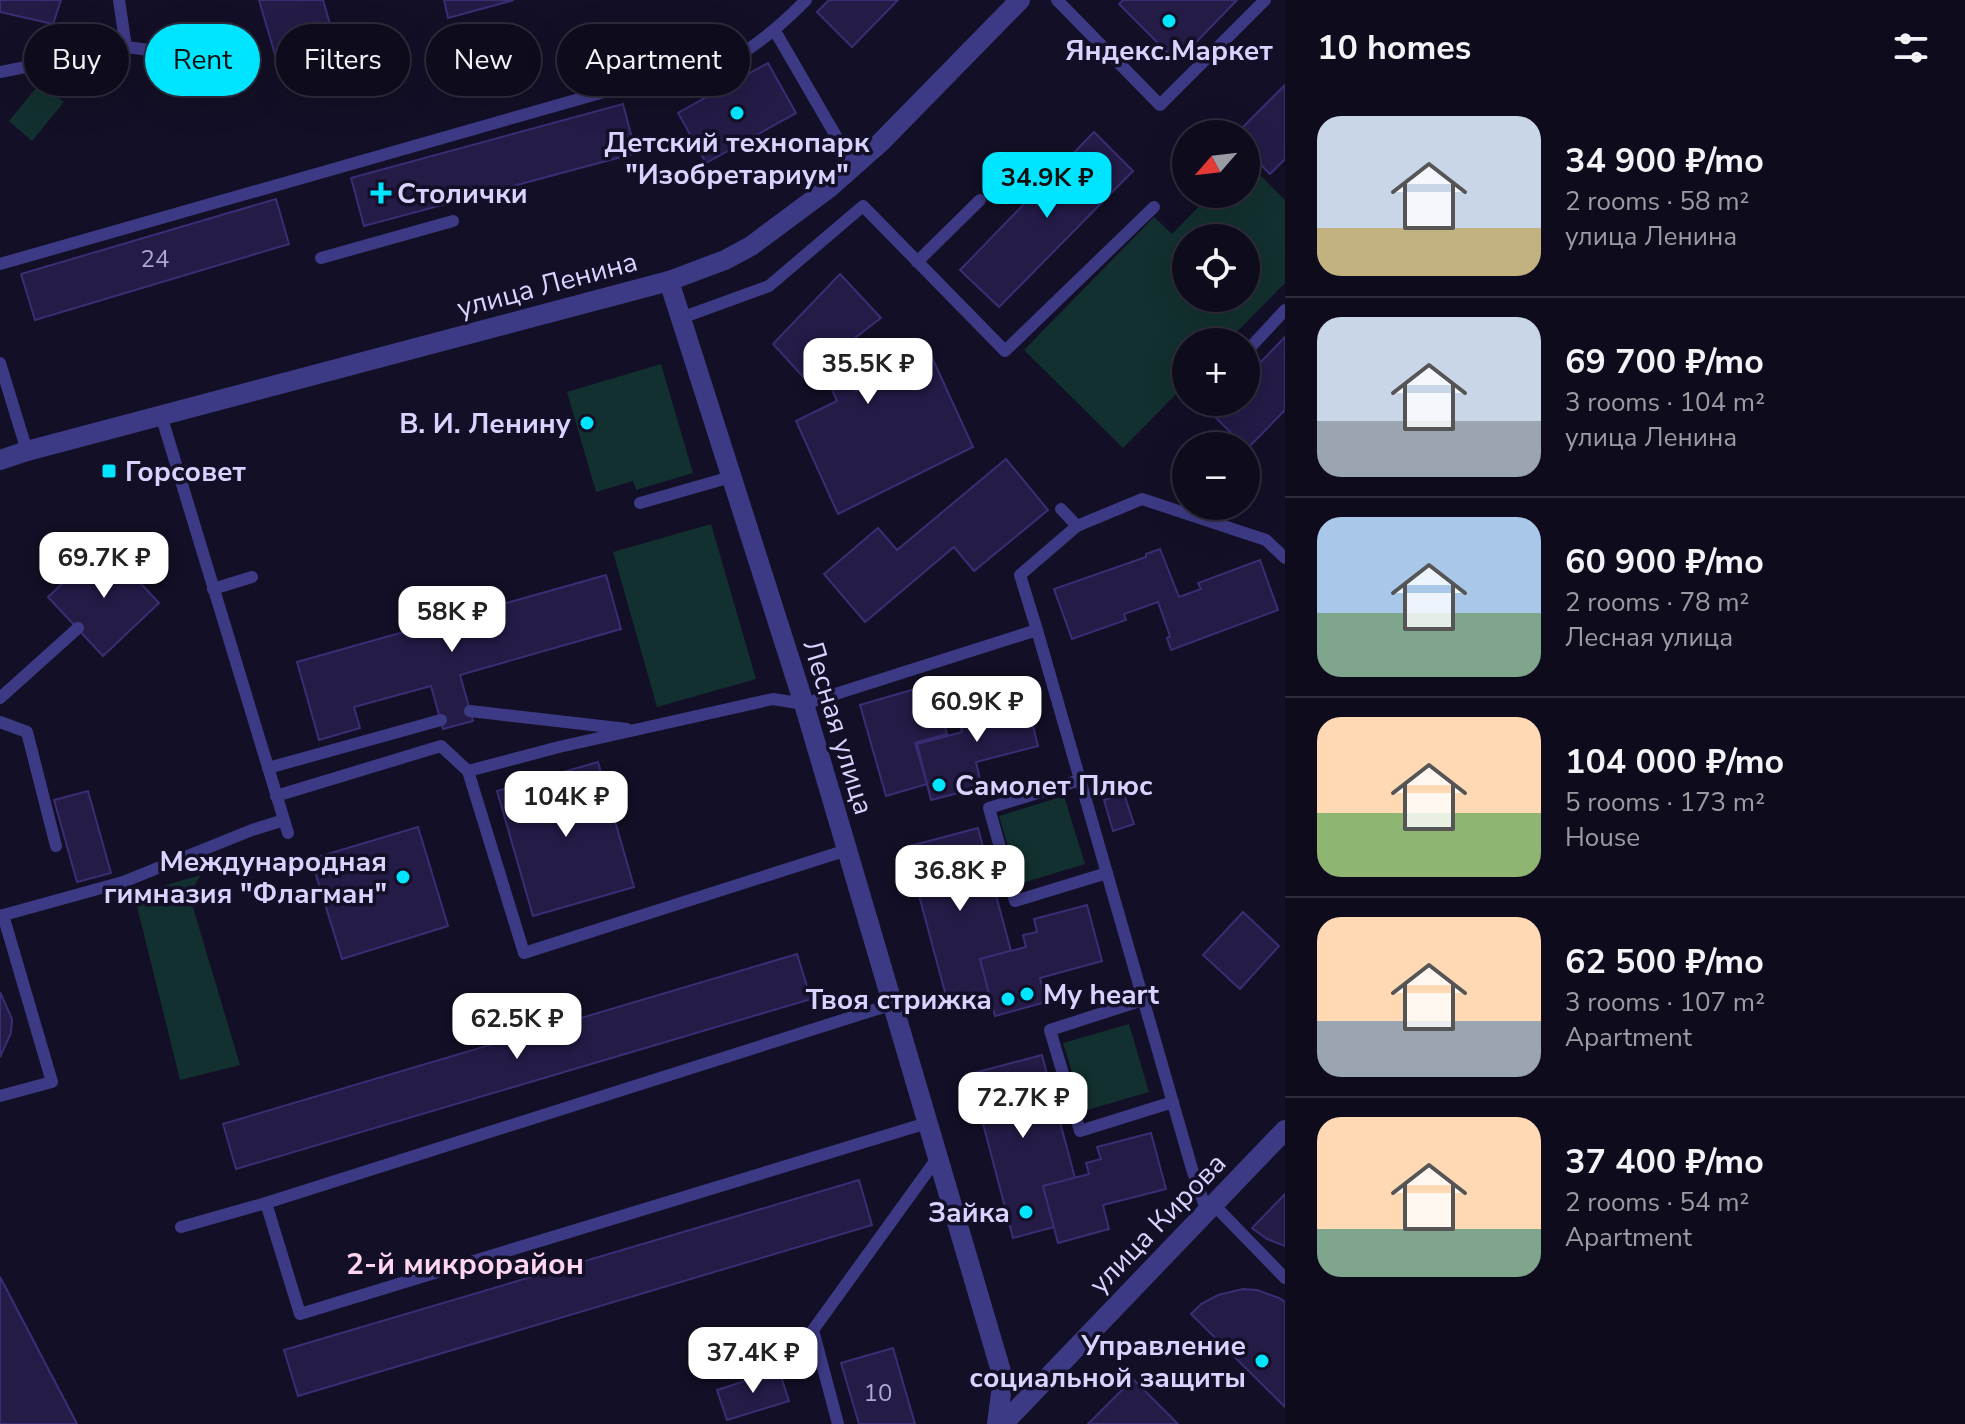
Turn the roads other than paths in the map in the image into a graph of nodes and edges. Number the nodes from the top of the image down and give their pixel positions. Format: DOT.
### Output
graph roads {
  1 [pos="119,0"];
  2 [pos="806,0"];
  3 [pos="1020,0"];
  4 [pos="1057,0"];
  5 [pos="1265,0"];
  6 [pos="123,24"];
  7 [pos="775,31"];
  8 [pos="24,67"];
  9 [pos="0,72"];
  10 [pos="854,167"];
  11 [pos="980,200"];
  12 [pos="1154,207"];
  13 [pos="453,221"];
  14 [pos="321,258"];
  15 [pos="917,262"];
  16 [pos="0,264"];
  17 [pos="669,281"];
  18 [pos="1285,310"];
  19 [pos="681,318"];
  20 [pos="1260,337"];
  21 [pos="0,363"];
  22 [pos="161,415"];
  23 [pos="27,451"];
  24 [pos="0,460"];
  25 [pos="731,477"];
  26 [pos="640,503"];
  27 [pos="1061,509"];
  28 [pos="1077,526"];
  29 [pos="1285,558"];
  30 [pos="252,577"];
  31 [pos="213,589"];
  32 [pos="78,628"];
  33 [pos="1037,630"];
  34 [pos="0,698"];
  35 [pos="804,704"];
  36 [pos="470,711"];
  37 [pos="441,720"];
  38 [pos="0,722"];
  39 [pos="638,731"];
  40 [pos="268,768"];
  41 [pos="468,771"];
  42 [pos="1080,780"];
  43 [pos="276,796"];
  44 [pos="56,846"];
  45 [pos="847,850"];
  46 [pos="1107,873"];
  47 [pos="2,915"];
  48 [pos="1143,1000"];
  49 [pos="893,1004"];
  50 [pos="0,1096"];
  51 [pos="1173,1102"];
  52 [pos="927,1123"];
  53 [pos="1285,1130"];
  54 [pos="938,1157"];
  55 [pos="266,1203"];
  56 [pos="1211,1208"];
  57 [pos="181,1227"];
  58 [pos="1285,1278"];
  59 [pos="838,1424"];
  60 [pos="1000,1424"];
  1 -- 6 [label="lane"];
  2 -- 7 [label="lane"];
  3 -- 10 [label="street, улица Ленина"];
  4 -- 5 [label="lane"];
  7 -- 10 [label="lane"];
  7 -- 16 [label="lane"];
  8 -- 9 [label="lane"];
  10 -- 17 [label="street, улица Ленина"];
  11 -- 15 [label="lane"];
  12 -- 15 [label="lane"];
  13 -- 14 [label="lane"];
  15 -- 19 [label="lane"];
  17 -- 19 [label="street, Лесная улица"];
  17 -- 22 [label="street, улица Ленина"];
  18 -- 20 [label="lane"];
  19 -- 25 [label="street, Лесная улица"];
  21 -- 23 [label="lane"];
  22 -- 23 [label="street, улица Ленина"];
  22 -- 31 [label="lane"];
  23 -- 24 [label="street, улица Ленина"];
  25 -- 26 [label="lane"];
  25 -- 35 [label="street, Лесная улица"];
  27 -- 28 [label="lane"];
  28 -- 29 [label="lane"];
  28 -- 33 [label="lane"];
  30 -- 31 [label="lane"];
  31 -- 40 [label="lane"];
  32 -- 34 [label="lane"];
  33 -- 35 [label="lane"];
  33 -- 42 [label="lane"];
  35 -- 39 [label="lane"];
  35 -- 45 [label="street, Лесная улица"];
  36 -- 39 [label="lane"];
  37 -- 40 [label="lane"];
  38 -- 44 [label="lane"];
  39 -- 41 [label="lane"];
  40 -- 43 [label="lane"];
  41 -- 43 [label="lane"];
  41 -- 45 [label="lane"];
  42 -- 46 [label="lane"];
  42 -- 46 [label="lane"];
  43 -- 47 [label="lane"];
  45 -- 49 [label="street, Лесная улица"];
  46 -- 48 [label="lane"];
  47 -- 50 [label="lane"];
  48 -- 51 [label="lane"];
  48 -- 51 [label="lane"];
  49 -- 52 [label="street, Лесная улица"];
  49 -- 55 [label="lane"];
  51 -- 56 [label="lane"];
  52 -- 54 [label="street, Лесная улица"];
  52 -- 55 [label="lane"];
  53 -- 56 [label="street, улица Кирова"];
  54 -- 59 [label="lane"];
  54 -- 60 [label="street, Лесная улица"];
  55 -- 57 [label="lane"];
  56 -- 58 [label="lane"];
  56 -- 60 [label="street, улица Кирова"];
}
